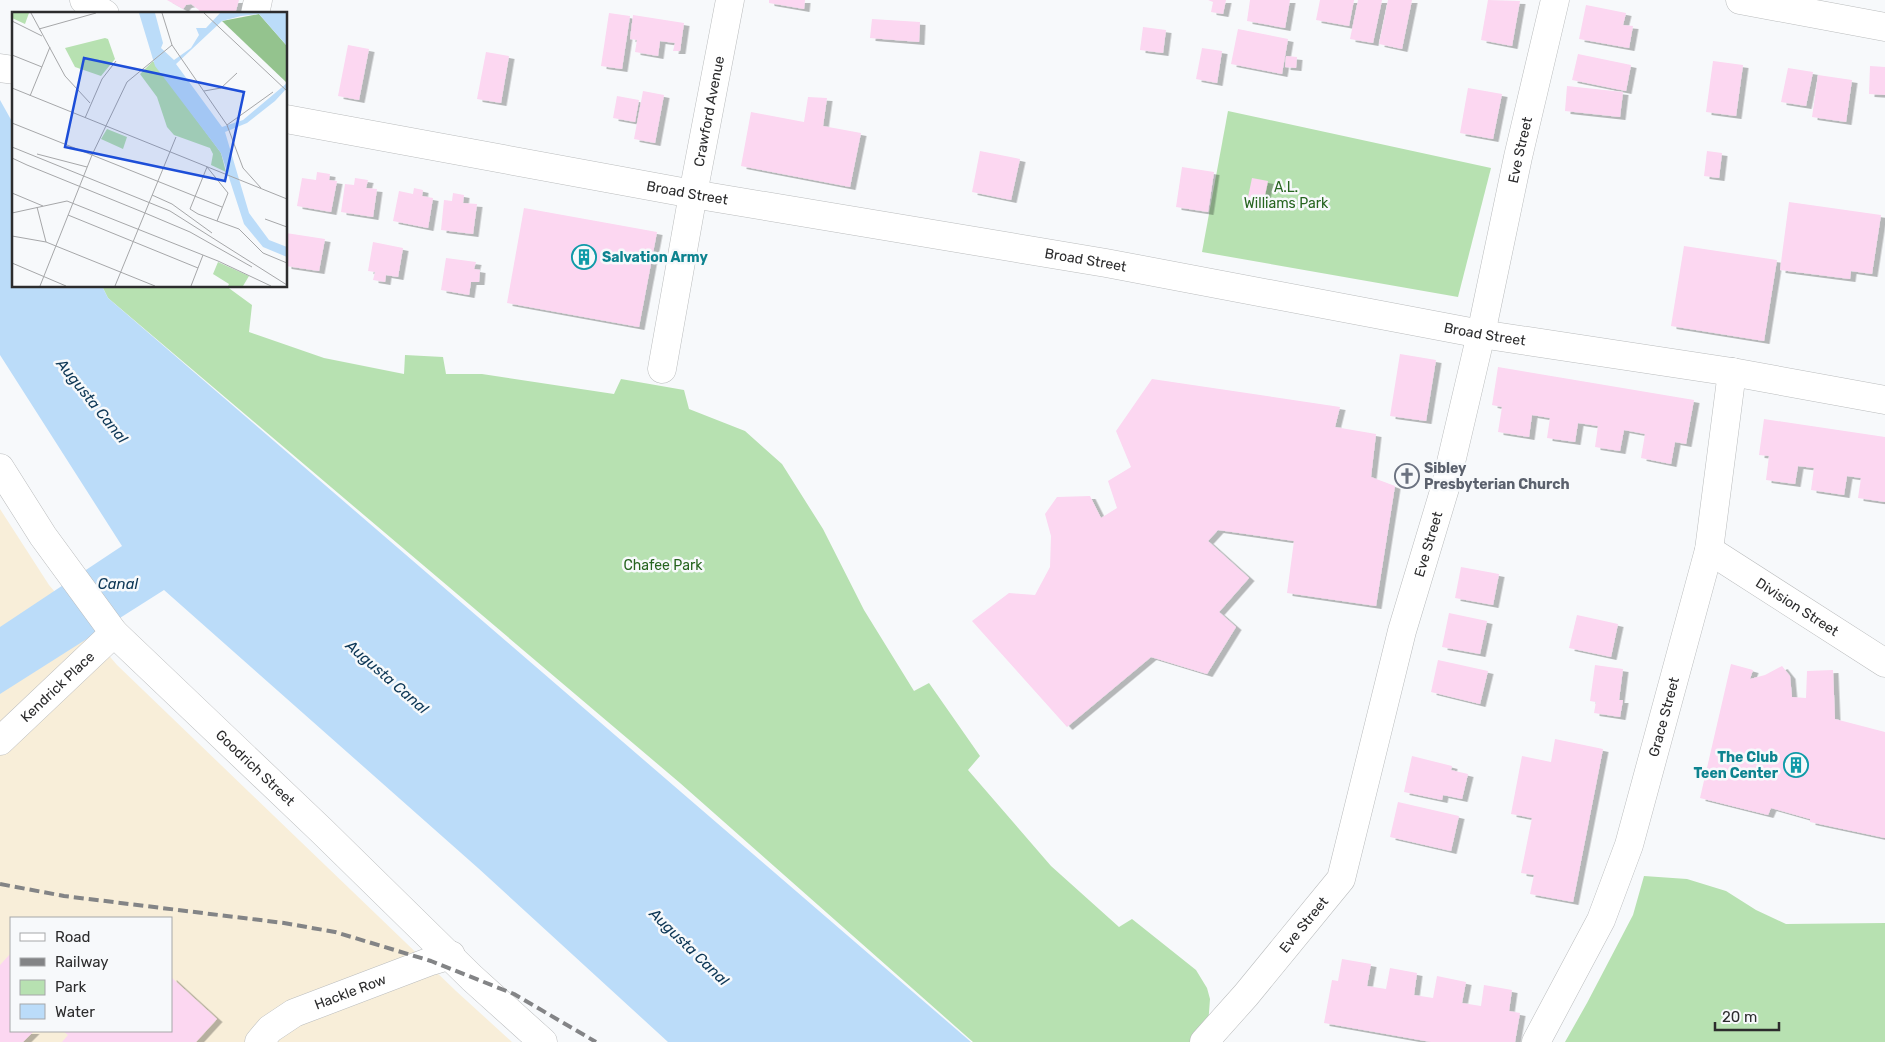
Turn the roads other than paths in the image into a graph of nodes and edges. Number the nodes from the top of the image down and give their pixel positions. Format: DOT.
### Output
graph roads {
  1 [pos="84,0"];
  2 [pos="730,0"];
  3 [pos="1555,0"];
  4 [pos="1740,0"];
  5 [pos="102,12"];
  6 [pos="1885,27"];
  7 [pos="288,119"];
  8 [pos="693,194"];
  9 [pos="1481,334"];
  10 [pos="662,369"];
  11 [pos="1732,372"];
  12 [pos="1885,400"];
  13 [pos="0,468"];
  14 [pos="1709,550"];
  15 [pos="113,633"];
  16 [pos="1885,663"];
  17 [pos="0,741"];
  18 [pos="451,955"];
  19 [pos="259,1042"];
  20 [pos="543,1042"];
  21 [pos="1204,1042"];
  22 [pos="1536,1042"];
  1 -- 5 [label="street"];
  2 -- 8 [label="street, Crawford Avenue"];
  3 -- 9 [label="street, Eve Street"];
  4 -- 6 [label="street"];
  7 -- 8 [label="street, Broad Street"];
  8 -- 9 [label="street, Broad Street"];
  8 -- 10 [label="street, Crawford Avenue"];
  9 -- 11 [label="street, Broad Street"];
  9 -- 21 [label="street, Eve Street"];
  11 -- 12 [label="street, Broad Street"];
  11 -- 14 [label="street, Grace Street"];
  13 -- 15 [label="street, Goodrich Street"];
  14 -- 16 [label="street, Division Street"];
  14 -- 22 [label="street, Grace Street"];
  15 -- 17 [label="street, Kendrick Place"];
  15 -- 18 [label="street, Goodrich Street"];
  18 -- 19 [label="street, Hackle Row"];
  18 -- 20 [label="street, Goodrich Street"];
}
